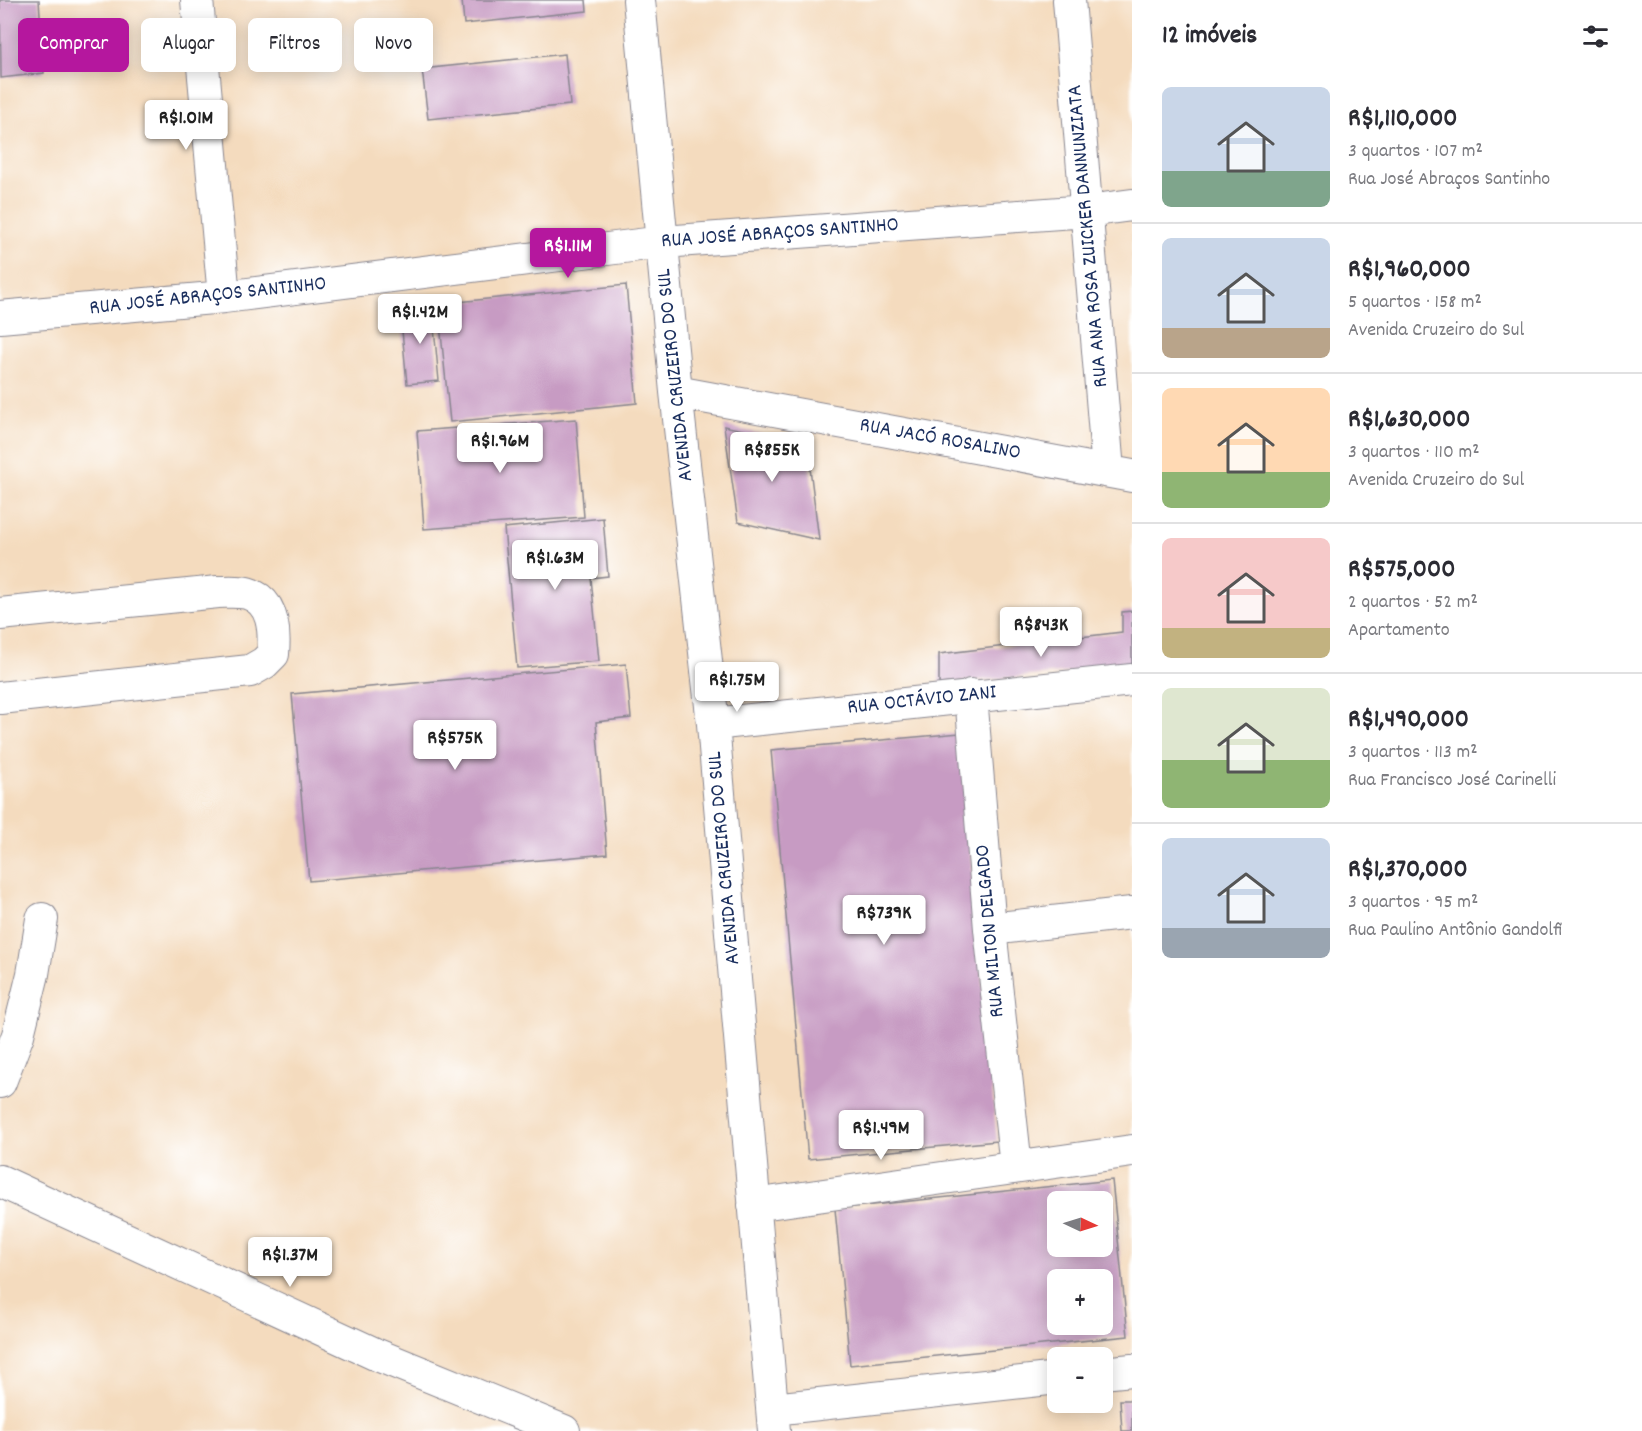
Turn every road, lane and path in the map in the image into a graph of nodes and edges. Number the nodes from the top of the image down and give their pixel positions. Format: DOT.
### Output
graph roads {
  1 [pos="197,0"];
  2 [pos="639,0"];
  3 [pos="1069,0"];
  4 [pos="1132,205"];
  5 [pos="1087,211"];
  6 [pos="663,242"];
  7 [pos="224,297"];
  8 [pos="0,317"];
  9 [pos="676,392"];
  10 [pos="1120,474"];
  11 [pos="0,614"];
  12 [pos="1132,680"];
  13 [pos="971,695"];
  14 [pos="0,698"];
  15 [pos="713,724"];
  16 [pos="1132,913"];
  17 [pos="42,919"];
  18 [pos="990,929"];
  19 [pos="9,1031"];
  20 [pos="0,1082"];
  21 [pos="1132,1151"];
  22 [pos="1016,1167"];
  23 [pos="0,1181"];
  24 [pos="754,1205"];
  25 [pos="1132,1370"];
  26 [pos="1113,1372"];
  27 [pos="1047,1380"];
  28 [pos="773,1420"];
  29 [pos="564,1431"];
  1 -- 7 [label="street"];
  2 -- 6 [label="street, AVENIDA CRUZEIRO DO SUL"];
  3 -- 5 [label="street, RUA ANA ROSA ZUICKER DANNUNZIATA"];
  4 -- 5 [label="street, RUA JOSÉ ABRAÇOS SANTINHO"];
  5 -- 6 [label="street, RUA JOSÉ ABRAÇOS SANTINHO"];
  5 -- 10 [label="street, RUA ANA ROSA ZUICKER DANNUNZIATA"];
  6 -- 7 [label="street, RUA JOSÉ ABRAÇOS SANTINHO"];
  6 -- 9 [label="street, AVENIDA CRUZEIRO DO SUL"];
  7 -- 8 [label="street, RUA JOSÉ ABRAÇOS SANTINHO"];
  9 -- 10 [label="street, RUA JACÓ ROSALINO"];
  9 -- 15 [label="street, AVENIDA CRUZEIRO DO SUL"];
  11 -- 14 [label="street"];
  12 -- 13 [label="street, RUA OCTÁVIO ZANI"];
  13 -- 15 [label="street, RUA OCTÁVIO ZANI"];
  13 -- 18 [label="street, RUA MILTON DELGADO"];
  15 -- 24 [label="street, AVENIDA CRUZEIRO DO SUL"];
  16 -- 18 [label="street"];
  17 -- 19 [label="street"];
  18 -- 22 [label="street, RUA MILTON DELGADO"];
  19 -- 20 [label="street"];
  21 -- 22 [label="street"];
  22 -- 24 [label="street"];
  23 -- 29 [label="street"];
  24 -- 28 [label="street, AVENIDA CRUZEIRO DO SUL"];
  25 -- 26 [label="street"];
  27 -- 28 [label="street"];
}
